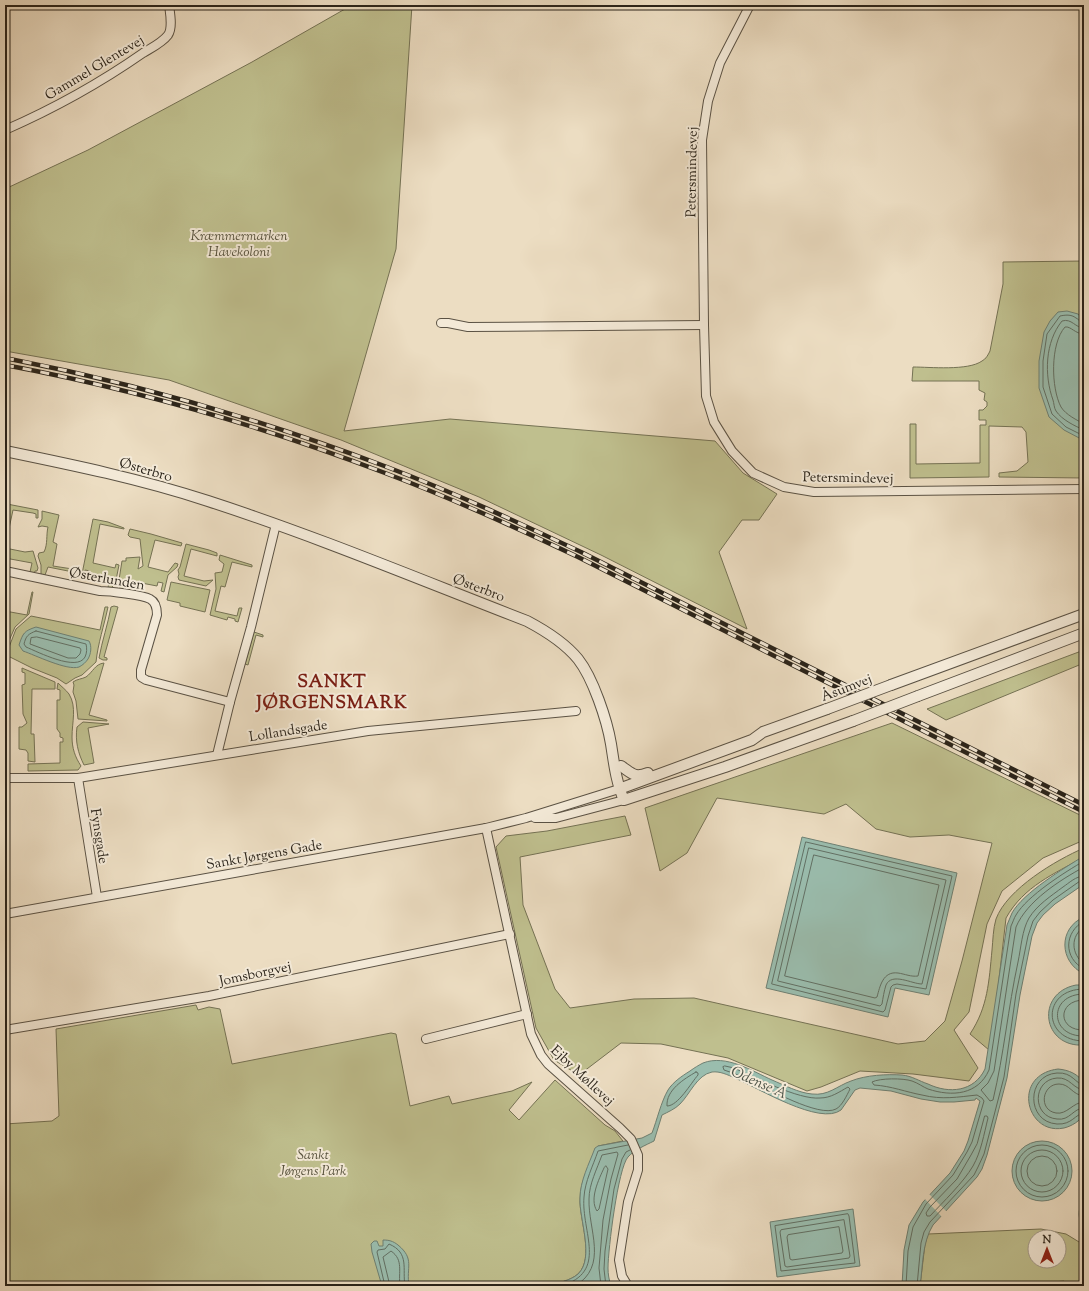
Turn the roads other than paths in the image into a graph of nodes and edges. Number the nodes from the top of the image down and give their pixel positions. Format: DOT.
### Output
graph roads {
  1 [pos="169,5"];
  2 [pos="750,5"];
  3 [pos="5,130"];
  4 [pos="441,322"];
  5 [pos="704,325"];
  6 [pos="5,452"];
  7 [pos="1084,489"];
  8 [pos="276,524"];
  9 [pos="5,571"];
  10 [pos="1084,614"];
  11 [pos="1084,633"];
  12 [pos="230,702"];
  13 [pos="576,712"];
  14 [pos="763,732"];
  15 [pos="611,743"];
  16 [pos="217,755"];
  17 [pos="621,766"];
  18 [pos="5,778"];
  19 [pos="78,778"];
  20 [pos="624,788"];
  21 [pos="627,799"];
  22 [pos="526,818"];
  23 [pos="486,828"];
  24 [pos="97,897"];
  25 [pos="5,914"];
  26 [pos="510,934"];
  27 [pos="527,1014"];
  28 [pos="5,1030"];
  29 [pos="426,1039"];
  30 [pos="628,1286"];
  1 -- 3 [label="street, Gammel Glentevej"];
  2 -- 5 [label="street, Petersmindevej"];
  4 -- 5 [label="street"];
  5 -- 7 [label="street, Petersmindevej"];
  6 -- 8 [label="street, Østerbro"];
  8 -- 12 [label="street"];
  8 -- 15 [label="street, Østerbro"];
  9 -- 12 [label="street, Østerlunden"];
  10 -- 14 [label="street, Åsumvej, bridge"];
  11 -- 21 [label="street, bridge"];
  12 -- 16 [label="street"];
  13 -- 16 [label="street, Lollandsgade"];
  14 -- 17 [label="street"];
  14 -- 20 [label="street, Åsumvej"];
  15 -- 17 [label="street, Østerbro"];
  15 -- 20 [label="street, Østerbro"];
  16 -- 19 [label="street, Lollandsgade"];
  17 -- 20 [label="street, Østerbro"];
  18 -- 19 [label="street, Lollandsgade"];
  19 -- 24 [label="street, Fynsgade"];
  20 -- 21 [label="street, Østerbro"];
  20 -- 22 [label="street, Sankt Jørgens Gade"];
  21 -- 22 [label="street, Sankt Jørgens Gade"];
  22 -- 23 [label="street, Sankt Jørgens Gade"];
  23 -- 24 [label="street, Sankt Jørgens Gade"];
  23 -- 26 [label="street, Ejby Møllevej"];
  24 -- 25 [label="street, Sankt Jørgens Gade"];
  26 -- 27 [label="street, Ejby Møllevej"];
  26 -- 28 [label="street, Jomsborgvej"];
  27 -- 29 [label="street"];
  27 -- 30 [label="street, Ejby Møllevej"];
}
